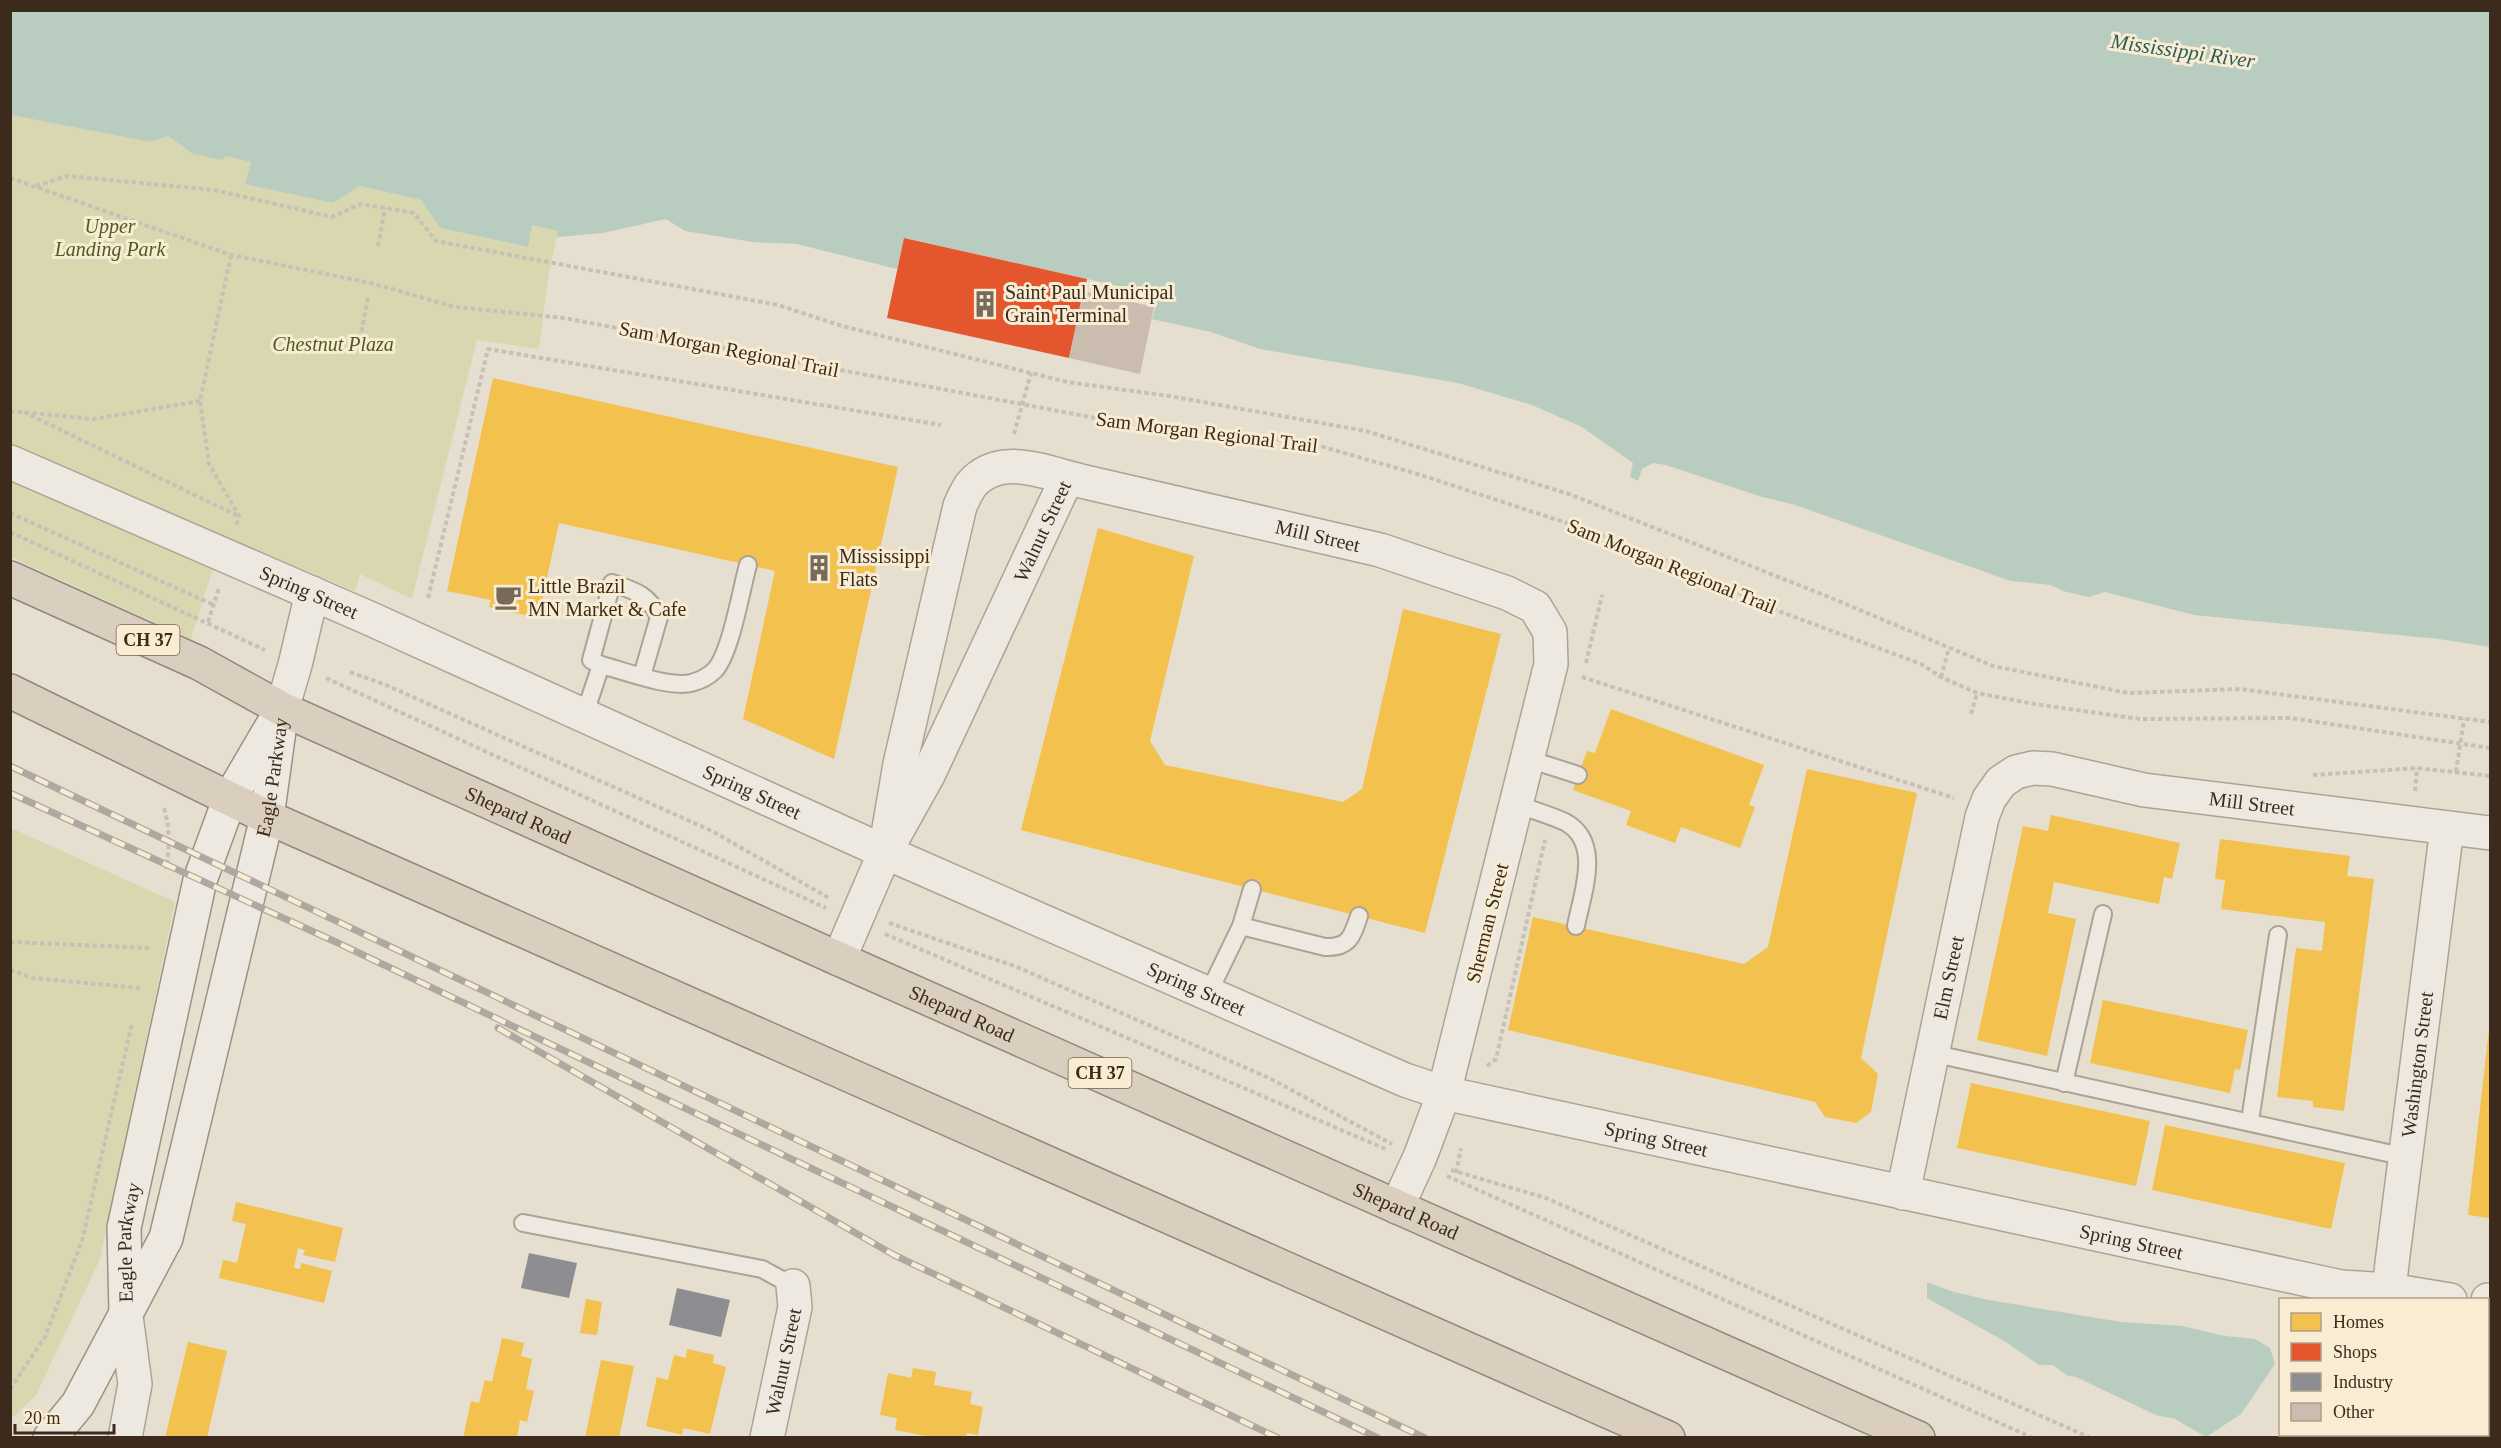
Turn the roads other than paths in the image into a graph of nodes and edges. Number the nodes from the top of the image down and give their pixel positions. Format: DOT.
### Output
graph roads {
  1 [pos="10,462"];
  2 [pos="1067,478"];
  3 [pos="748,565"];
  4 [pos="10,578"];
  5 [pos="312,593"];
  6 [pos="1550,632"];
  7 [pos="601,664"];
  8 [pos="642,676"];
  9 [pos="10,692"];
  10 [pos="282,708"];
  11 [pos="584,716"];
  12 [pos="1528,759"];
  13 [pos="2016,772"];
  14 [pos="1578,775"];
  15 [pos="230,798"];
  16 [pos="1516,804"];
  17 [pos="267,817"];
  18 [pos="2447,828"];
  19 [pos="2490,833"];
  20 [pos="885,852"];
  21 [pos="1252,889"];
  22 [pos="2103,914"];
  23 [pos="1359,916"];
  24 [pos="1241,926"];
  25 [pos="1576,926"];
  26 [pos="2278,935"];
  27 [pos="839,959"];
  28 [pos="1209,992"];
  29 [pos="1931,1053"];
  30 [pos="2064,1083"];
  31 [pos="1444,1094"];
  32 [pos="2250,1121"];
  33 [pos="2406,1157"];
  34 [pos="1903,1193"];
  35 [pos="1397,1207"];
  36 [pos="523,1223"];
  37 [pos="793,1286"];
  38 [pos="2387,1295"];
  39 [pos="2434,1298"];
  40 [pos="126,1316"];
  41 [pos="50,1437"];
  42 [pos="125,1437"];
  43 [pos="767,1437"];
  44 [pos="1668,1437"];
  45 [pos="1918,1437"];
  1 -- 5 [label="street, Spring Street"];
  2 -- 6 [label="street, Mill Street"];
  2 -- 20 [label="street, Walnut Street"];
  2 -- 20 [label="street, Walnut Street"];
  3 -- 8 [label="lane"];
  4 -- 10 [label="highway, Shepard Road / CH 37"];
  5 -- 10 [label="street"];
  5 -- 11 [label="street, Spring Street"];
  6 -- 12 [label="street, Sherman Street"];
  7 -- 8 [label="lane"];
  7 -- 8 [label="lane"];
  7 -- 11 [label="lane"];
  9 -- 15 [label="highway"];
  10 -- 15 [label="street, Eagle Parkway"];
  10 -- 17 [label="street, Eagle Parkway"];
  10 -- 27 [label="highway, Shepard Road / CH 37"];
  11 -- 20 [label="street, Spring Street"];
  12 -- 14 [label="lane"];
  12 -- 16 [label="street, Sherman Street"];
  13 -- 18 [label="street, Mill Street"];
  13 -- 29 [label="street, Elm Street"];
  15 -- 17 [label="highway"];
  15 -- 40 [label="street, Eagle Parkway"];
  16 -- 25 [label="lane"];
  16 -- 31 [label="street, Sherman Street"];
  17 -- 40 [label="street, Eagle Parkway"];
  17 -- 44 [label="highway"];
  18 -- 19 [label="street, Mill Street"];
  18 -- 33 [label="street, Washington Street"];
  20 -- 27 [label="street, Walnut Street"];
  20 -- 28 [label="street, Spring Street"];
  21 -- 24 [label="lane"];
  22 -- 30 [label="lane"];
  23 -- 24 [label="lane"];
  24 -- 28 [label="lane"];
  26 -- 32 [label="lane"];
  27 -- 35 [label="highway, Shepard Road / CH 37"];
  28 -- 31 [label="street, Spring Street"];
  29 -- 30 [label="lane"];
  29 -- 34 [label="street, Elm Street"];
  30 -- 32 [label="lane"];
  31 -- 34 [label="street, Spring Street"];
  31 -- 35 [label="street, Sherman Street"];
  32 -- 33 [label="lane"];
  33 -- 38 [label="street, Washington Street"];
  34 -- 38 [label="street, Spring Street"];
  35 -- 45 [label="highway, Shepard Road / CH 37"];
  36 -- 37 [label="lane"];
  37 -- 43 [label="street, Walnut Street"];
  38 -- 39 [label="street, Spring Street"];
  40 -- 41 [label="street, Eagle Parkway"];
  40 -- 42 [label="street"];
}
